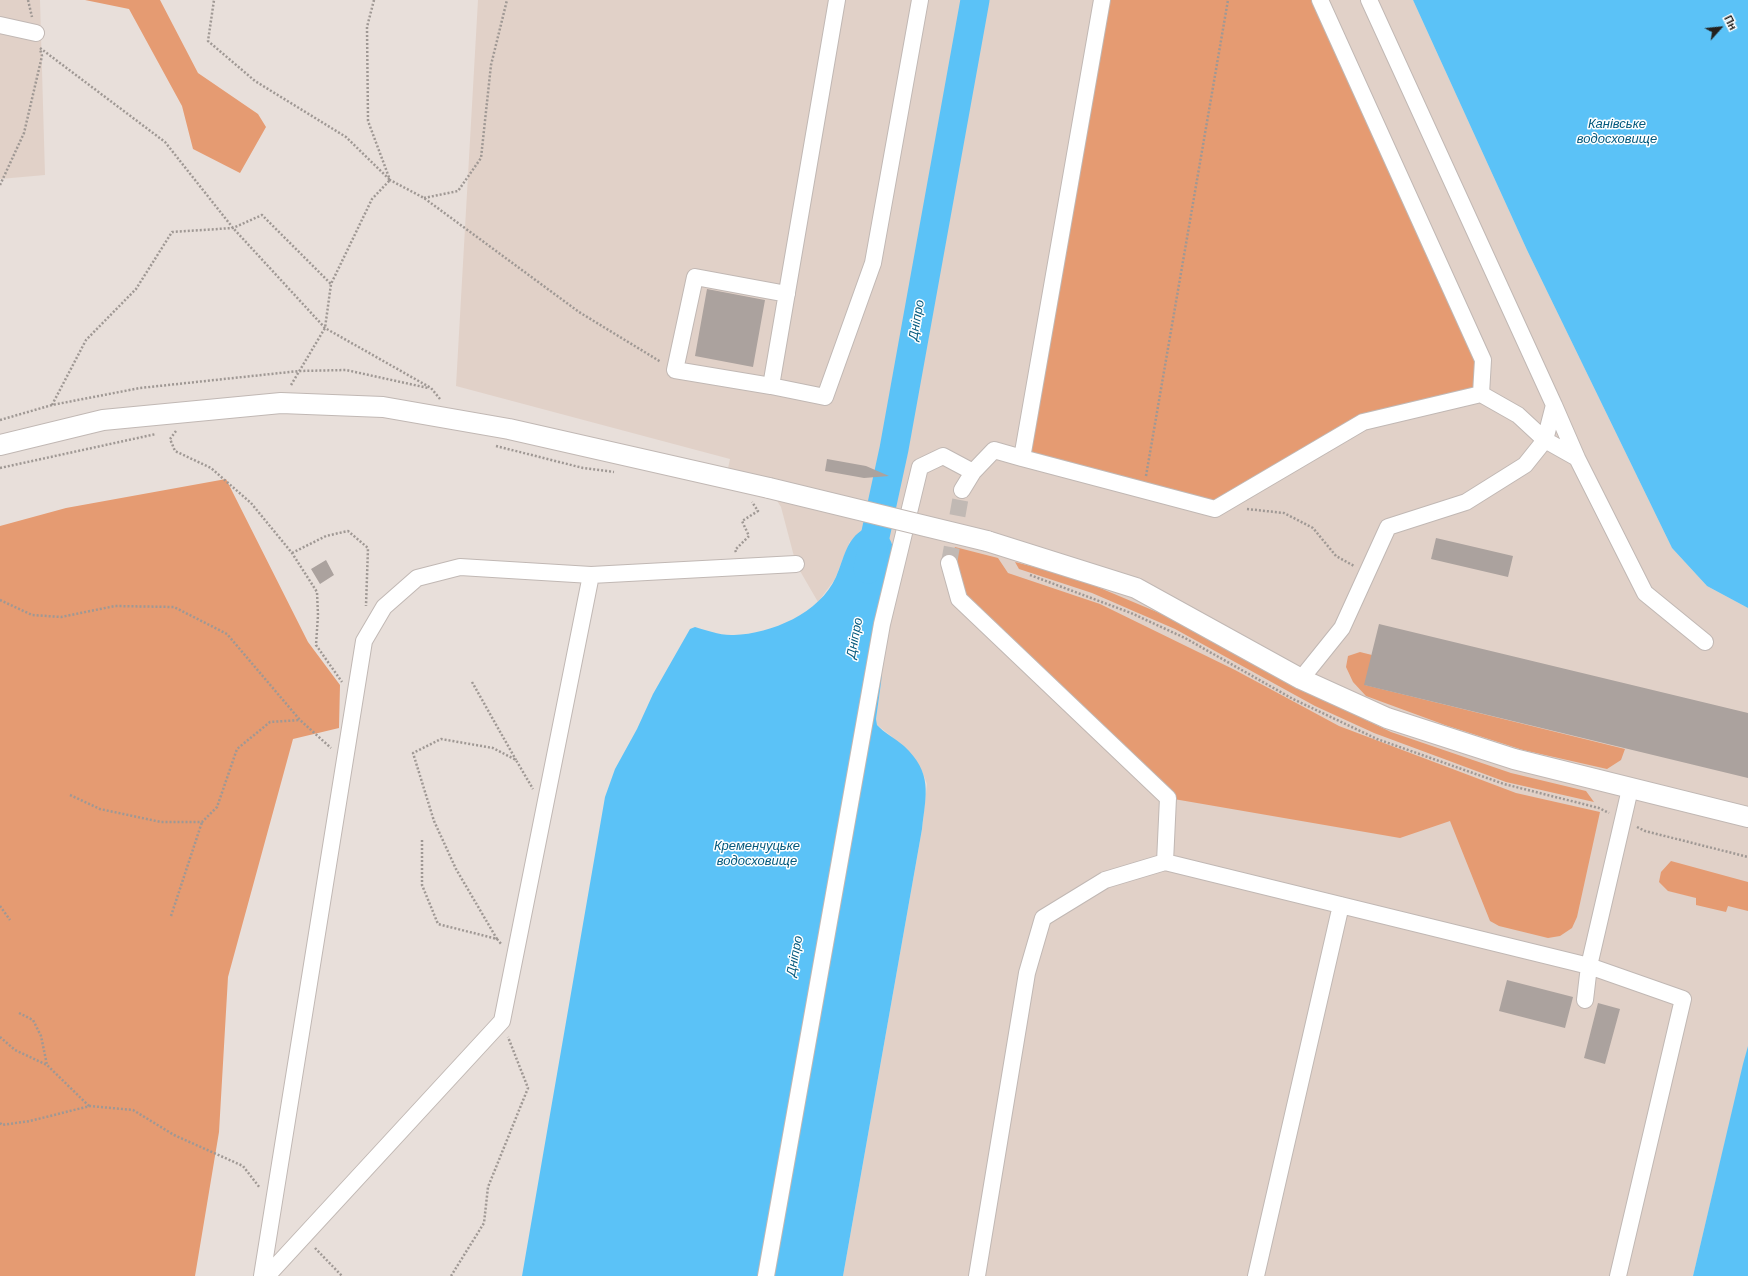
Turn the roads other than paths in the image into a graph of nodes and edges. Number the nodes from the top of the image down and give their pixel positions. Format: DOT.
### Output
graph roads {
  1 [pos="836,0"];
  2 [pos="920,0"];
  3 [pos="1102,0"];
  4 [pos="1320,0"];
  5 [pos="1369,0"];
  6 [pos="0,25"];
  7 [pos="38,41"];
  8 [pos="787,294"];
  9 [pos="771,386"];
  10 [pos="1482,394"];
  11 [pos="1554,405"];
  12 [pos="1545,440"];
  13 [pos="0,444"];
  14 [pos="1022,458"];
  15 [pos="1577,458"];
  16 [pos="973,472"];
  17 [pos="962,490"];
  18 [pos="950,563"];
  19 [pos="796,564"];
  20 [pos="591,575"];
  21 [pos="1705,642"];
  22 [pos="1301,679"];
  23 [pos="1630,789"];
  24 [pos="1748,817"];
  25 [pos="1165,862"];
  26 [pos="1342,905"];
  27 [pos="1589,966"];
  28 [pos="1585,1000"];
  29 [pos="262,1276"];
  30 [pos="267,1276"];
  31 [pos="766,1276"];
  32 [pos="977,1276"];
  33 [pos="1256,1276"];
  34 [pos="1618,1276"];
  1 -- 8 [label="lane"];
  2 -- 9 [label="lane"];
  3 -- 14 [label="lane"];
  4 -- 10 [label="lane"];
  5 -- 11 [label="lane"];
  6 -- 7 [label="lane"];
  8 -- 9 [label="lane"];
  8 -- 9 [label="lane"];
  10 -- 12 [label="lane"];
  10 -- 14 [label="lane"];
  11 -- 12 [label="lane"];
  11 -- 15 [label="lane"];
  12 -- 15 [label="lane"];
  12 -- 22 [label="lane"];
  13 -- 22 [label="main road, bridge"];
  14 -- 16 [label="lane"];
  15 -- 21 [label="lane"];
  16 -- 17 [label="lane"];
  16 -- 31 [label="lane"];
  18 -- 25 [label="lane"];
  19 -- 20 [label="lane"];
  20 -- 29 [label="lane"];
  20 -- 30 [label="lane"];
  22 -- 23 [label="main road"];
  23 -- 24 [label="main road"];
  23 -- 27 [label="lane"];
  25 -- 26 [label="lane"];
  25 -- 32 [label="lane"];
  26 -- 27 [label="lane"];
  26 -- 33 [label="lane"];
  27 -- 28 [label="lane"];
  27 -- 34 [label="lane"];
}
